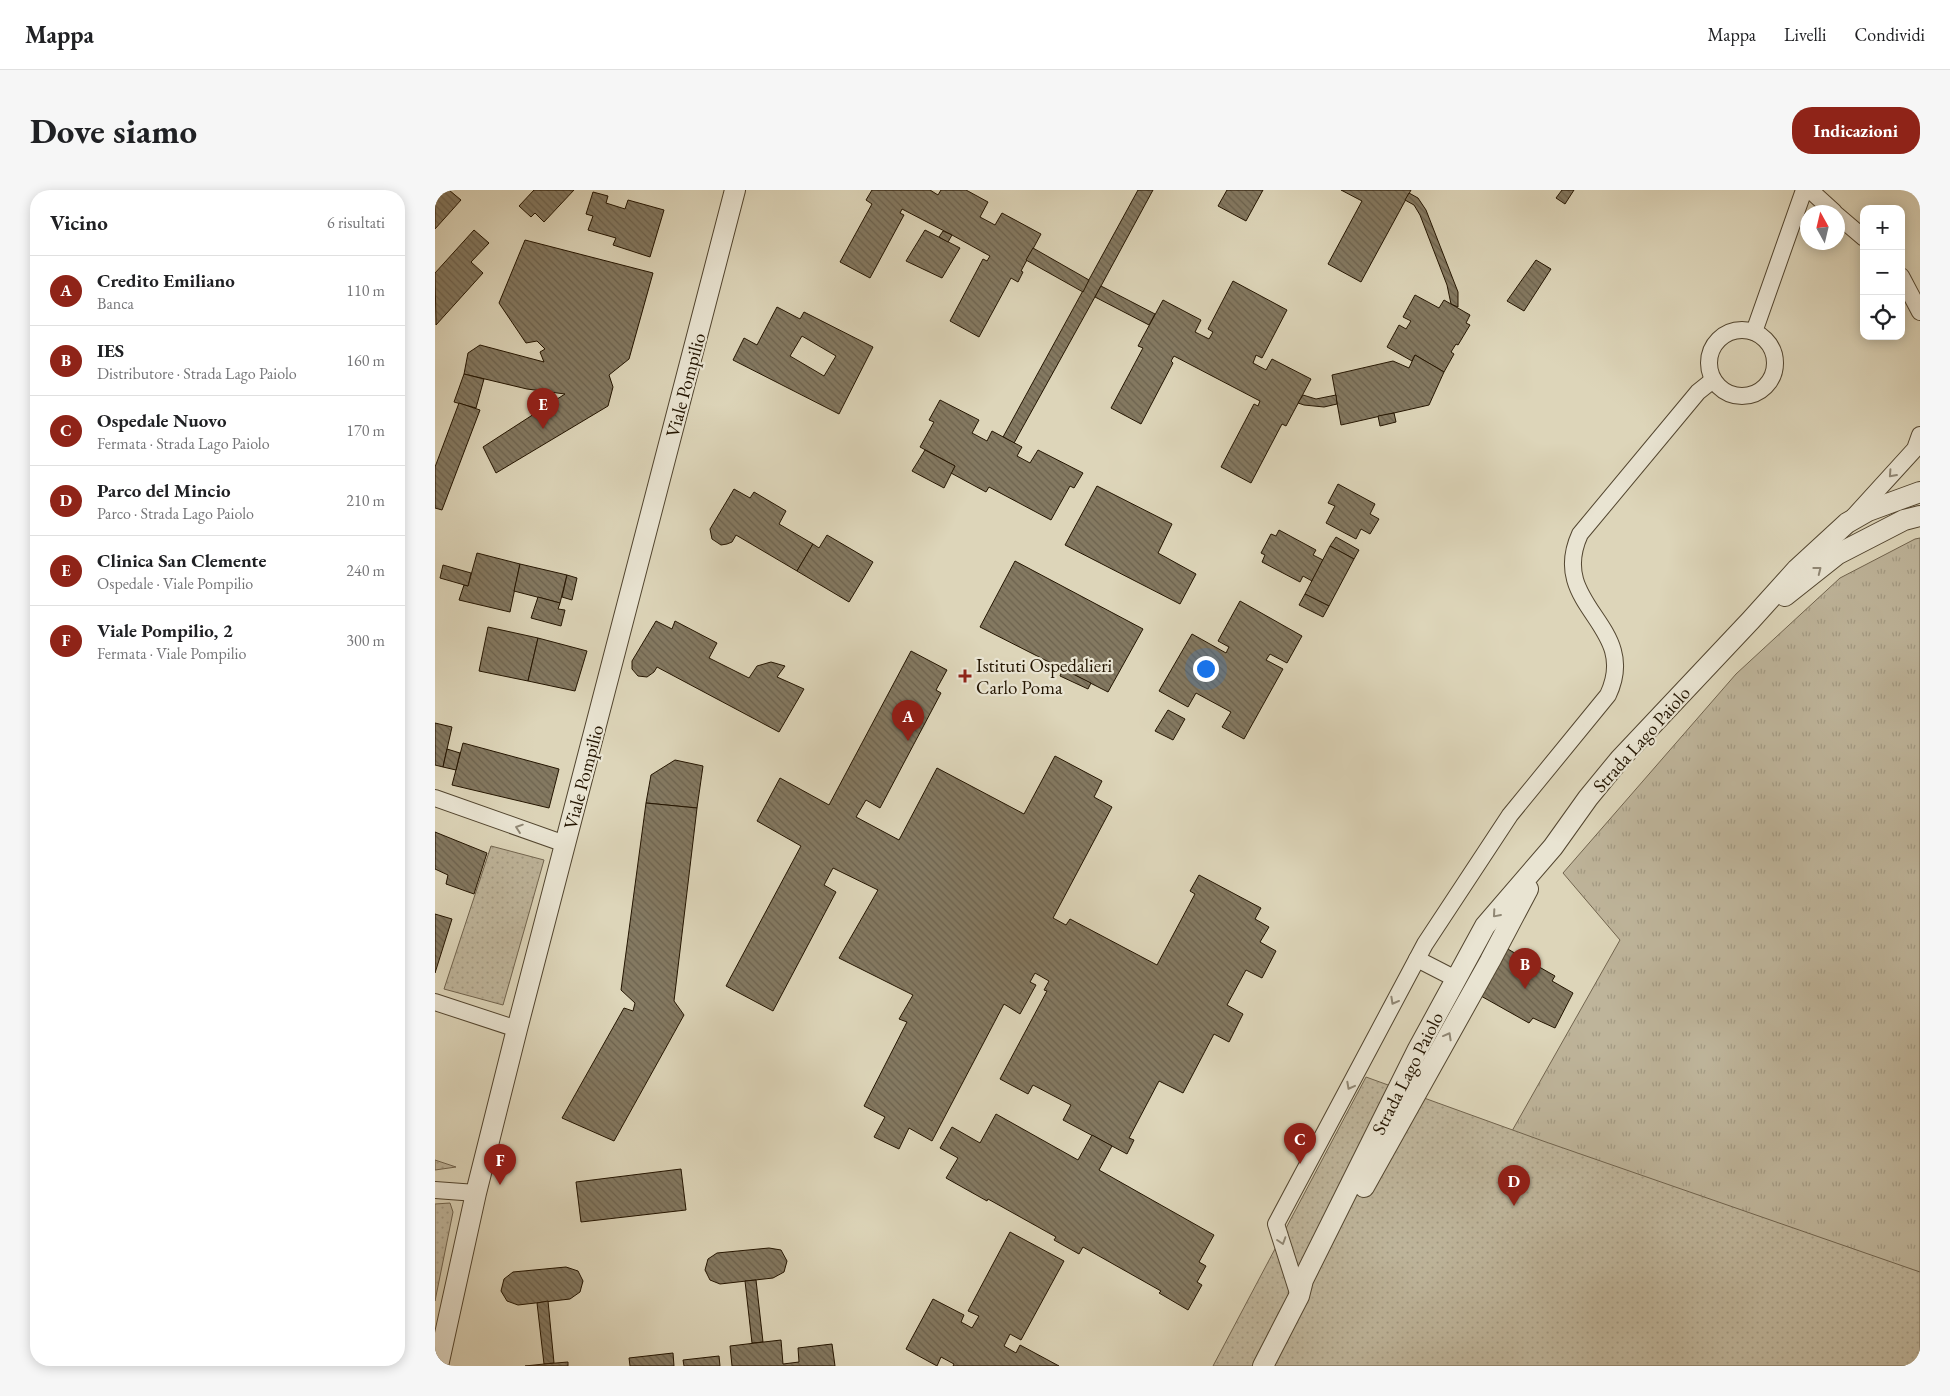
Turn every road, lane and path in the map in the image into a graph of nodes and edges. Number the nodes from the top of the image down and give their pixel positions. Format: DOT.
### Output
graph roads {
  1 [pos="735,190"];
  2 [pos="1804,190"];
  3 [pos="1810,190"];
  4 [pos="1826,205"];
  5 [pos="1845,222"];
  6 [pos="1860,235"];
  7 [pos="1905,273"];
  8 [pos="1920,282"];
  9 [pos="1905,283"];
  10 [pos="1919,309"];
  11 [pos="1754,332"];
  12 [pos="1713,380"];
  13 [pos="1920,435"];
  14 [pos="1920,492"];
  15 [pos="1920,516"];
  16 [pos="1847,523"];
  17 [pos="1751,620"];
  18 [pos="435,798"];
  19 [pos="565,844"];
  20 [pos="1539,864"];
  21 [pos="1417,959"];
  22 [pos="1456,979"];
  23 [pos="435,1002"];
  24 [pos="517,1029"];
  25 [pos="435,1190"];
  26 [pos="476,1193"];
  27 [pos="1299,1296"];
  28 [pos="438,1366"];
  29 [pos="1263,1366"];
  1 -- 19 [label="street, Viale Pompilio"];
  2 -- 11 [label="street"];
  3 -- 4 [label="street"];
  5 -- 6 [label="street"];
  7 -- 8 [label="street"];
  9 -- 10 [label="street"];
  11 -- 12 [label="street"];
  11 -- 12 [label="street"];
  12 -- 21 [label="street"];
  13 -- 16 [label="street, one-way"];
  14 -- 16 [label="street, Strada Lago Paiolo"];
  17 -- 15 [label="street, Strada Lago Paiolo, one-way"];
  16 -- 17 [label="street, Strada Lago Paiolo"];
  17 -- 20 [label="street, Strada Lago Paiolo"];
  19 -- 18 [label="street, one-way"];
  19 -- 24 [label="street, Viale Pompilio"];
  20 -- 22 [label="street, Strada Lago Paiolo, one-way"];
  27 -- 20 [label="street, Strada Lago Paiolo, one-way"];
  21 -- 22 [label="street"];
  21 -- 27 [label="street, one-way"];
  22 -- 27 [label="street, Strada Lago Paiolo"];
  23 -- 24 [label="street"];
  24 -- 26 [label="street, Viale Pompilio"];
  25 -- 26 [label="street"];
  26 -- 28 [label="street, Viale Pompilio"];
  27 -- 29 [label="street, Strada Lago Paiolo"];
}
